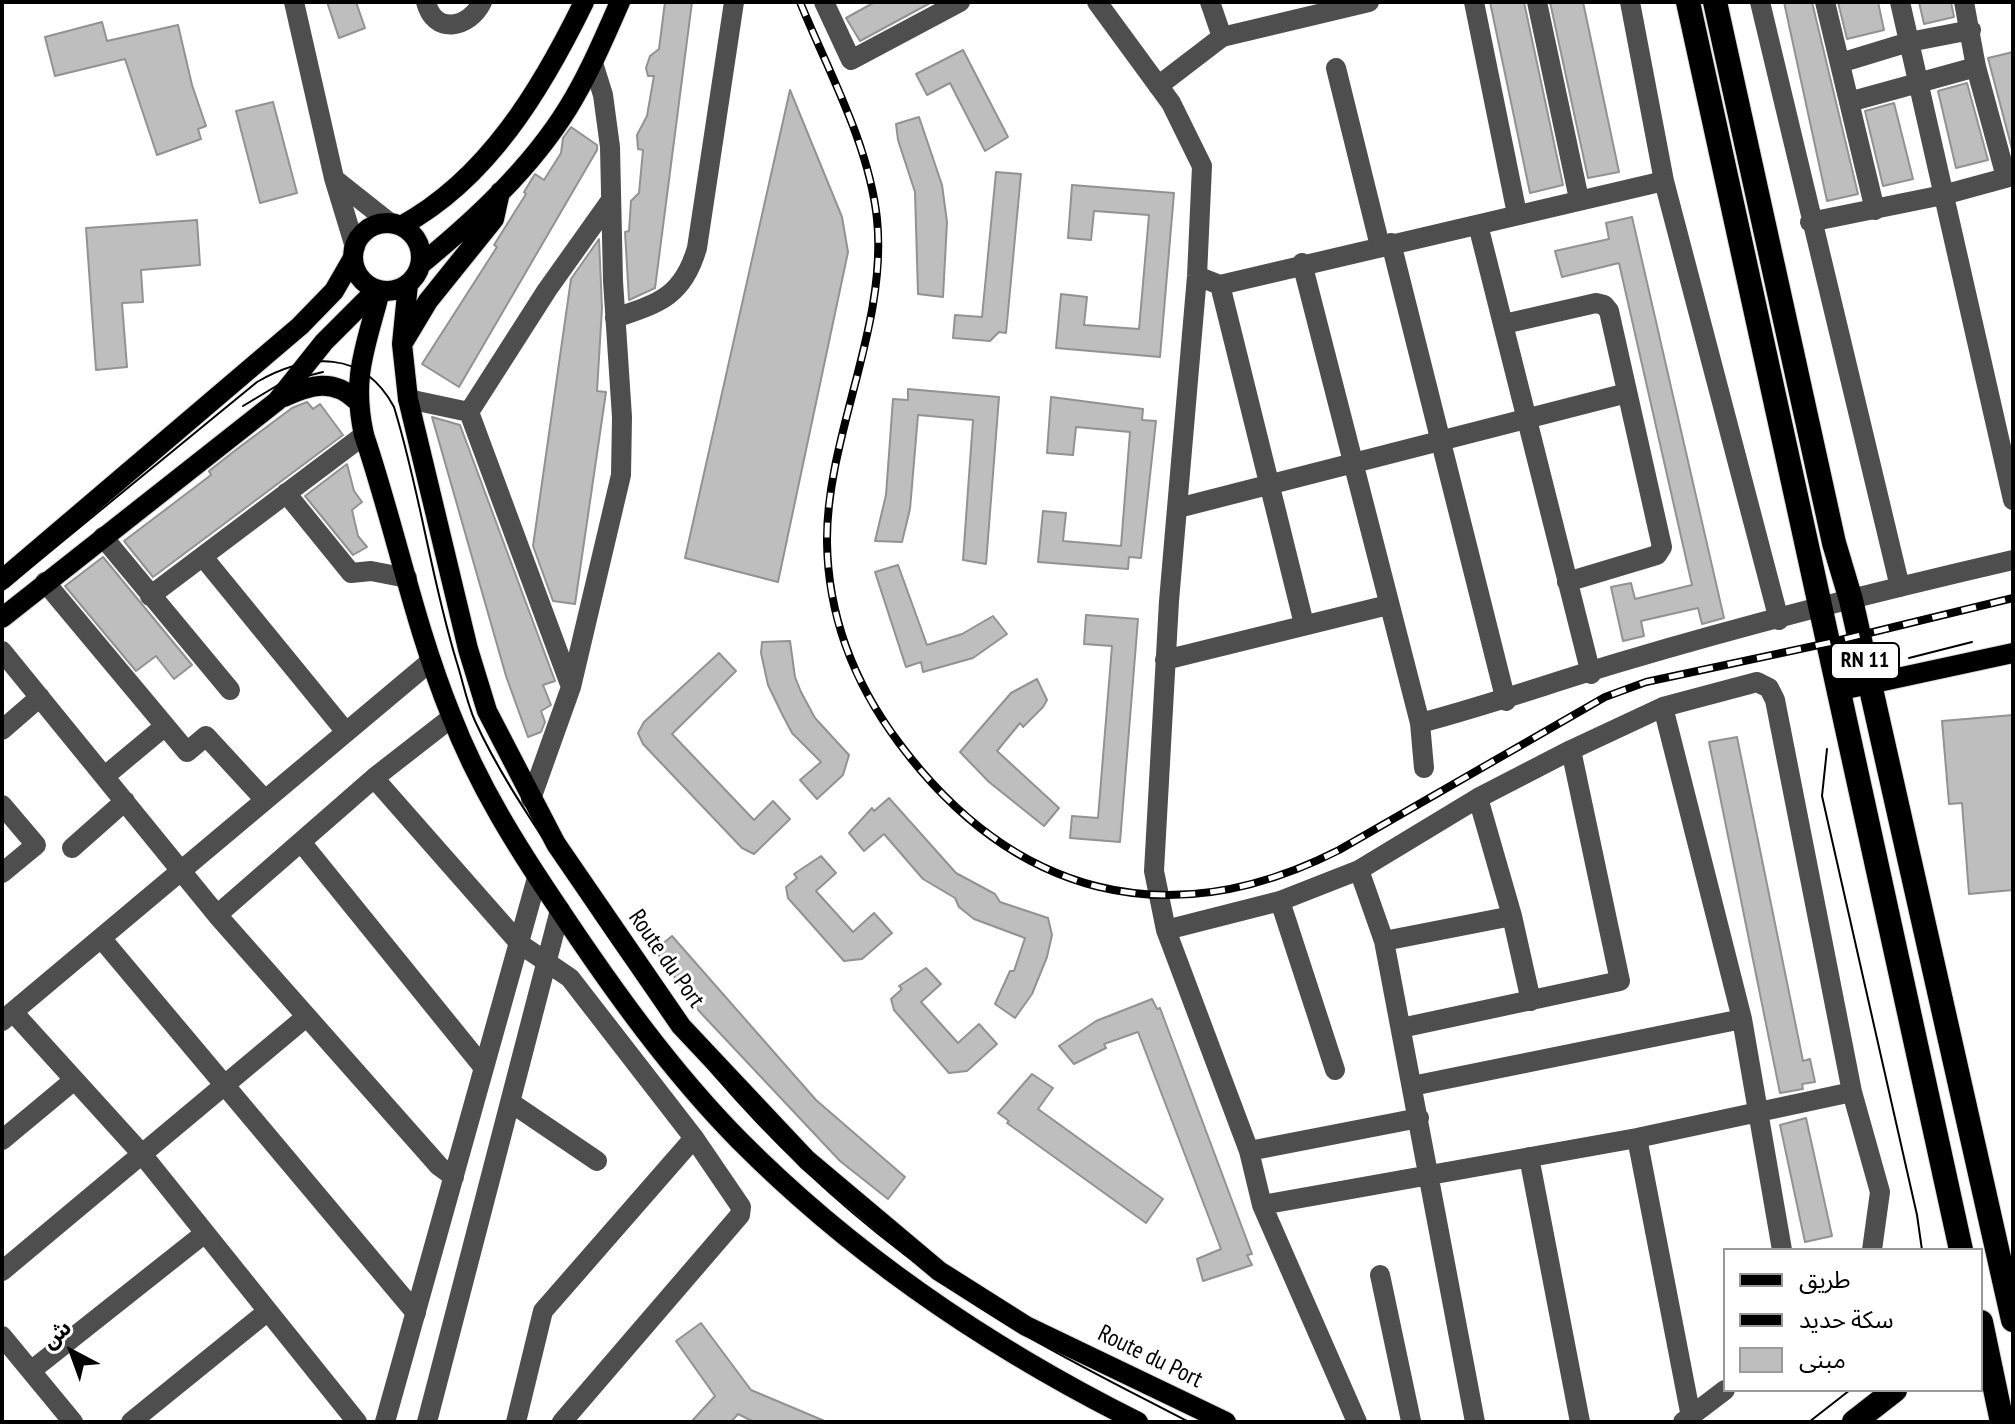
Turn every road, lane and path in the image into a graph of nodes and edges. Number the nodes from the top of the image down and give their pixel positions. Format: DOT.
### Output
graph roads {
  1 [pos="294,2"];
  2 [pos="426,2"];
  3 [pos="482,2"];
  4 [pos="584,2"];
  5 [pos="620,2"];
  6 [pos="734,2"];
  7 [pos="824,2"];
  8 [pos="960,2"];
  9 [pos="1097,2"];
  10 [pos="1210,2"];
  11 [pos="1369,2"];
  12 [pos="1474,2"];
  13 [pos="1537,2"];
  14 [pos="1630,2"];
  15 [pos="1688,2"];
  16 [pos="1715,2"];
  17 [pos="1760,2"];
  18 [pos="1825,2"];
  19 [pos="1900,2"];
  20 [pos="1964,2"];
  21 [pos="1314,8"];
  22 [pos="1971,30"];
  23 [pos="1222,37"];
  24 [pos="1909,42"];
  25 [pos="593,63"];
  26 [pos="1840,63"];
  27 [pos="1976,67"];
  28 [pos="1336,68"];
  29 [pos="1918,81"];
  30 [pos="1158,86"];
  31 [pos="1849,102"];
  32 [pos="2009,177"];
  33 [pos="334,178"];
  34 [pos="1664,181"];
  35 [pos="500,192"];
  36 [pos="1943,195"];
  37 [pos="1579,199"];
  38 [pos="611,200"];
  39 [pos="1875,210"];
  40 [pos="1517,214"];
  41 [pos="1810,222"];
  42 [pos="396,225"];
  43 [pos="1478,225"];
  44 [pos="1385,244"];
  45 [pos="354,252"];
  46 [pos="1302,263"];
  47 [pos="448,274"];
  48 [pos="415,275"];
  49 [pos="1197,276"];
  50 [pos="1220,285"];
  51 [pos="378,290"];
  52 [pos="615,318"];
  53 [pos="1504,324"];
  54 [pos="402,344"];
  55 [pos="1627,393"];
  56 [pos="408,399"];
  57 [pos="356,400"];
  58 [pos="277,401"];
  59 [pos="469,412"];
  60 [pos="1527,421"];
  61 [pos="364,435"];
  62 [pos="1439,442"];
  63 [pos="1353,463"];
  64 [pos="1270,483"];
  65 [pos="286,493"];
  66 [pos="2013,500"];
  67 [pos="1178,508"];
  68 [pos="103,537"];
  69 [pos="203,557"];
  70 [pos="2013,560"];
  71 [pos="407,578"];
  72 [pos="2,580"];
  73 [pos="45,582"];
  74 [pos="1567,582"];
  75 [pos="1900,587"];
  76 [pos="150,596"];
  77 [pos="1851,600"];
  78 [pos="1388,605"];
  79 [pos="1820,610"];
  80 [pos="2,618"];
  81 [pos="1779,620"];
  82 [pos="1304,624"];
  83 [pos="2,651"];
  84 [pos="2013,653"];
  85 [pos="1165,660"];
  86 [pos="431,661"];
  87 [pos="1591,674"];
  88 [pos="1870,685"];
  89 [pos="571,687"];
  90 [pos="230,690"];
  91 [pos="1837,691"];
  92 [pos="40,697"];
  93 [pos="1506,701"];
  94 [pos="1663,707"];
  95 [pos="451,718"];
  96 [pos="1420,723"];
  97 [pos="165,726"];
  98 [pos="2,730"];
  99 [pos="346,732"];
  100 [pos="1571,750"];
  101 [pos="1424,768"];
  102 [pos="105,776"];
  103 [pos="374,778"];
  104 [pos="1478,798"];
  105 [pos="531,799"];
  106 [pos="265,800"];
  107 [pos="125,801"];
  108 [pos="2,805"];
  109 [pos="301,842"];
  110 [pos="72,848"];
  111 [pos="181,870"];
  112 [pos="1359,870"];
  113 [pos="2,873"];
  114 [pos="537,878"];
  115 [pos="1280,901"];
  116 [pos="560,910"];
  117 [pos="217,915"];
  118 [pos="1512,916"];
  119 [pos="1166,930"];
  120 [pos="101,938"];
  121 [pos="1384,941"];
  122 [pos="520,944"];
  123 [pos="545,962"];
  124 [pos="1531,1001"];
  125 [pos="7,1016"];
  126 [pos="306,1017"];
  127 [pos="1742,1019"];
  128 [pos="1401,1028"];
  129 [pos="484,1068"];
  130 [pos="1335,1070"];
  131 [pos="73,1081"];
  132 [pos="223,1085"];
  133 [pos="1412,1086"];
  134 [pos="1852,1092"];
  135 [pos="510,1102"];
  136 [pos="1758,1112"];
  137 [pos="1419,1118"];
  138 [pos="694,1138"];
  139 [pos="1637,1138"];
  140 [pos="2,1140"];
  141 [pos="1249,1151"];
  142 [pos="141,1153"];
  143 [pos="1529,1157"];
  144 [pos="597,1161"];
  145 [pos="454,1177"];
  146 [pos="1426,1178"];
  147 [pos="1262,1205"];
  148 [pos="205,1233"];
  149 [pos="1782,1248"];
  150 [pos="1872,1248"];
  151 [pos="1961,1248"];
  152 [pos="2,1271"];
  153 [pos="1380,1275"];
  154 [pos="268,1311"];
  155 [pos="416,1313"];
  156 [pos="2013,1320"];
  157 [pos="1983,1332"];
  158 [pos="2,1336"];
  159 [pos="32,1370"];
  160 [pos="1723,1392"];
  161 [pos="1892,1392"];
  162 [pos="1687,1419"];
  163 [pos="73,1422"];
  164 [pos="131,1422"];
  165 [pos="357,1422"];
  166 [pos="385,1422"];
  167 [pos="427,1422"];
  168 [pos="516,1422"];
  169 [pos="562,1422"];
  170 [pos="1138,1422"];
  171 [pos="1226,1422"];
  172 [pos="1357,1422"];
  173 [pos="1413,1422"];
  174 [pos="1475,1422"];
  175 [pos="1580,1422"];
  176 [pos="1854,1422"];
  177 [pos="2002,1422"];
  1 -- 33 [label="street"];
  2 -- 3 [label="street"];
  4 -- 42 [label="main road"];
  5 -- 25 [label="main road"];
  6 -- 52 [label="street"];
  7 -- 8 [label="street"];
  9 -- 30 [label="street"];
  10 -- 23 [label="street"];
  11 -- 21 [label="street"];
  12 -- 40 [label="street"];
  13 -- 37 [label="street"];
  14 -- 34 [label="street"];
  15 -- 79 [label="highway, RN 11"];
  16 -- 77 [label="highway, RN 11"];
  17 -- 41 [label="street"];
  18 -- 26 [label="street"];
  19 -- 24 [label="street"];
  20 -- 22 [label="street"];
  21 -- 23 [label="street"];
  22 -- 24 [label="street"];
  22 -- 27 [label="street"];
  23 -- 30 [label="street"];
  24 -- 26 [label="street"];
  24 -- 29 [label="street"];
  25 -- 35 [label="main road"];
  25 -- 38 [label="street"];
  26 -- 31 [label="street"];
  27 -- 29 [label="street"];
  27 -- 32 [label="street"];
  28 -- 44 [label="street"];
  29 -- 31 [label="street"];
  29 -- 36 [label="street"];
  30 -- 49 [label="street"];
  31 -- 39 [label="street"];
  32 -- 36 [label="street"];
  33 -- 42 [label="street"];
  33 -- 45 [label="street"];
  34 -- 37 [label="street"];
  34 -- 81 [label="street"];
  35 -- 47 [label="main road"];
  35 -- 48 [label="main road"];
  36 -- 39 [label="street"];
  36 -- 66 [label="street"];
  37 -- 40 [label="street"];
  38 -- 52 [label="street"];
  38 -- 59 [label="street"];
  39 -- 41 [label="street"];
  40 -- 43 [label="street"];
  41 -- 75 [label="street"];
  42 -- 45 [label="main road"];
  42 -- 48 [label="main road"];
  43 -- 44 [label="street"];
  43 -- 53 [label="street"];
  44 -- 46 [label="street"];
  44 -- 62 [label="street"];
  45 -- 51 [label="main road"];
  45 -- 72 [label="main road"];
  46 -- 50 [label="street"];
  46 -- 63 [label="street"];
  47 -- 48 [label="main road"];
  47 -- 54 [label="main road"];
  48 -- 51 [label="main road"];
  48 -- 54 [label="main road, Route du Port"];
  49 -- 50 [label="street"];
  49 -- 67 [label="street"];
  50 -- 64 [label="street"];
  51 -- 57 [label="main road"];
  51 -- 58 [label="main road"];
  52 -- 89 [label="street"];
  53 -- 55 [label="street"];
  53 -- 60 [label="street"];
  54 -- 56 [label="main road, Route du Port"];
  55 -- 60 [label="street"];
  55 -- 74 [label="street"];
  56 -- 59 [label="street"];
  56 -- 105 [label="main road, Route du Port"];
  57 -- 58 [label="main road"];
  57 -- 61 [label="main road"];
  58 -- 68 [label="main road"];
  59 -- 89 [label="street"];
  60 -- 62 [label="street"];
  60 -- 74 [label="street"];
  61 -- 65 [label="street"];
  61 -- 71 [label="main road"];
  62 -- 63 [label="street"];
  62 -- 93 [label="street"];
  63 -- 64 [label="street"];
  63 -- 78 [label="street"];
  64 -- 67 [label="street"];
  64 -- 82 [label="street"];
  65 -- 69 [label="street"];
  65 -- 71 [label="street"];
  67 -- 85 [label="street"];
  68 -- 73 [label="main road"];
  68 -- 76 [label="street"];
  69 -- 76 [label="street"];
  69 -- 99 [label="street"];
  70 -- 75 [label="street"];
  71 -- 86 [label="main road"];
  73 -- 80 [label="main road"];
  73 -- 97 [label="street"];
  74 -- 87 [label="street"];
  75 -- 77 [label="street"];
  76 -- 90 [label="street"];
  77 -- 79 [label="street"];
  77 -- 88 [label="highway, RN 11"];
  78 -- 82 [label="street"];
  78 -- 96 [label="street"];
  79 -- 81 [label="street"];
  79 -- 91 [label="highway, RN 11"];
  81 -- 87 [label="street"];
  82 -- 85 [label="street"];
  83 -- 92 [label="street"];
  84 -- 88 [label="main road"];
  85 -- 119 [label="street"];
  86 -- 95 [label="main road"];
  86 -- 99 [label="street"];
  87 -- 93 [label="street"];
  88 -- 91 [label="main road"];
  88 -- 156 [label="highway, RN 11"];
  89 -- 105 [label="street"];
  91 -- 151 [label="highway, RN 11"];
  92 -- 98 [label="street"];
  92 -- 102 [label="street"];
  93 -- 96 [label="street"];
  94 -- 100 [label="street"];
  94 -- 127 [label="street"];
  94 -- 134 [label="street"];
  95 -- 103 [label="street"];
  95 -- 114 [label="main road"];
  96 -- 101 [label="street"];
  97 -- 102 [label="street"];
  97 -- 106 [label="street"];
  99 -- 106 [label="street"];
  100 -- 104 [label="street"];
  100 -- 124 [label="street"];
  102 -- 107 [label="street"];
  103 -- 109 [label="street"];
  103 -- 122 [label="street"];
  104 -- 112 [label="street"];
  104 -- 118 [label="street"];
  105 -- 171 [label="main road, Route du Port"];
  106 -- 111 [label="street"];
  107 -- 110 [label="street"];
  107 -- 111 [label="street"];
  108 -- 113 [label="street"];
  109 -- 117 [label="street"];
  109 -- 129 [label="street"];
  111 -- 117 [label="street"];
  111 -- 120 [label="street"];
  112 -- 115 [label="street"];
  112 -- 121 [label="street"];
  114 -- 116 [label="main road"];
  114 -- 122 [label="street"];
  115 -- 119 [label="street"];
  115 -- 130 [label="street"];
  116 -- 123 [label="street"];
  116 -- 170 [label="main road"];
  117 -- 126 [label="street"];
  118 -- 121 [label="street"];
  118 -- 124 [label="street"];
  119 -- 141 [label="street"];
  120 -- 125 [label="street"];
  120 -- 132 [label="street"];
  121 -- 128 [label="street"];
  122 -- 123 [label="street"];
  122 -- 129 [label="street"];
  123 -- 135 [label="street"];
  123 -- 138 [label="street"];
  124 -- 128 [label="street"];
  125 -- 131 [label="street"];
  126 -- 132 [label="street"];
  126 -- 145 [label="street"];
  127 -- 133 [label="street"];
  127 -- 136 [label="street"];
  128 -- 133 [label="street"];
  129 -- 145 [label="street"];
  131 -- 140 [label="street"];
  131 -- 142 [label="street"];
  132 -- 142 [label="street"];
  132 -- 155 [label="street"];
  133 -- 137 [label="street"];
  134 -- 136 [label="street"];
  134 -- 150 [label="street"];
  135 -- 144 [label="street"];
  135 -- 167 [label="street"];
  136 -- 139 [label="street"];
  136 -- 149 [label="street"];
  137 -- 141 [label="street"];
  137 -- 146 [label="street"];
  138 -- 168 [label="street"];
  138 -- 169 [label="street"];
  139 -- 143 [label="street"];
  139 -- 162 [label="street"];
  141 -- 147 [label="street"];
  142 -- 148 [label="street"];
  142 -- 152 [label="street"];
  143 -- 146 [label="street"];
  143 -- 175 [label="street"];
  145 -- 155 [label="street"];
  146 -- 147 [label="street"];
  146 -- 174 [label="street"];
  147 -- 172 [label="street"];
  148 -- 154 [label="street"];
  148 -- 159 [label="street"];
  153 -- 173 [label="street"];
  154 -- 164 [label="street"];
  154 -- 165 [label="street"];
  155 -- 166 [label="street"];
  157 -- 177 [label="highway"];
  158 -- 159 [label="street"];
  159 -- 163 [label="street"];
  160 -- 162 [label="street"];
  161 -- 176 [label="highway"];
}
